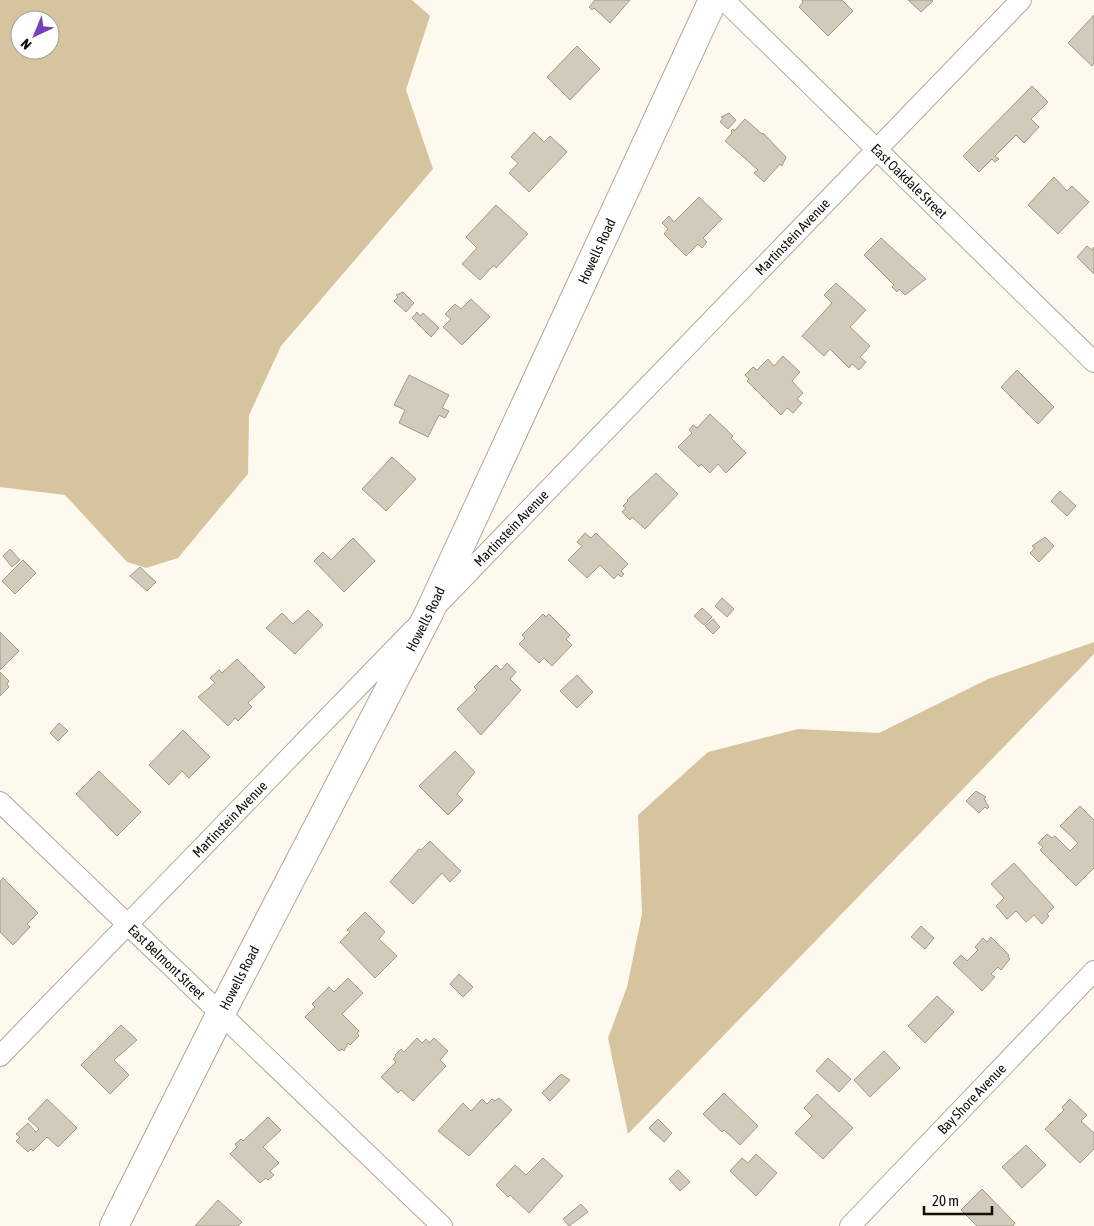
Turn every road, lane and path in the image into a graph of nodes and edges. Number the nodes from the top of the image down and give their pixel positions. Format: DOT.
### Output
graph roads {
  1 [pos="713,0"];
  2 [pos="724,0"];
  3 [pos="1021,0"];
  4 [pos="876,150"];
  5 [pos="1094,362"];
  6 [pos="430,613"];
  7 [pos="0,802"];
  8 [pos="126,924"];
  9 [pos="1094,971"];
  10 [pos="220,1015"];
  11 [pos="0,1056"];
  12 [pos="114,1226"];
  13 [pos="442,1226"];
  14 [pos="850,1226"];
  1 -- 6 [label="street, Howells Road"];
  2 -- 4 [label="street, East Oakdale Street"];
  3 -- 4 [label="street, Martinstein Avenue"];
  4 -- 5 [label="street, East Oakdale Street"];
  4 -- 6 [label="street, Martinstein Avenue"];
  6 -- 8 [label="street, Martinstein Avenue"];
  6 -- 10 [label="street, Howells Road"];
  7 -- 8 [label="street, East Belmont Street"];
  8 -- 10 [label="street, East Belmont Street"];
  8 -- 11 [label="street, Martinstein Avenue"];
  9 -- 14 [label="street, Bay Shore Avenue"];
  10 -- 12 [label="street, Howells Road"];
  10 -- 13 [label="street, East Belmont Street"];
}
